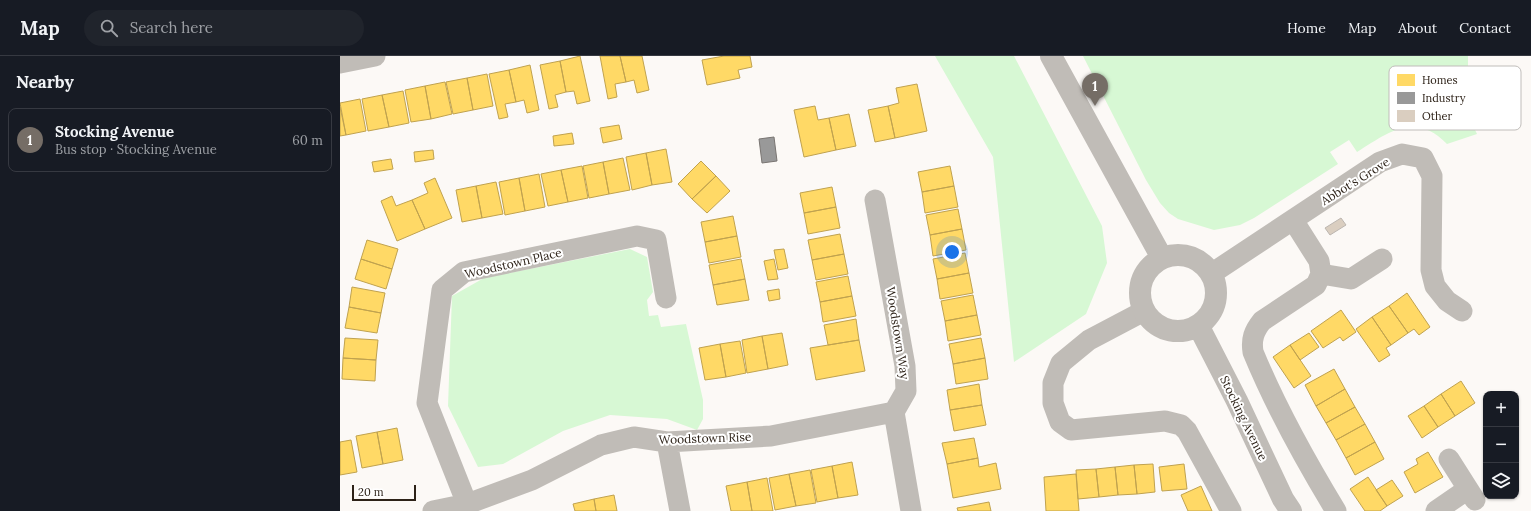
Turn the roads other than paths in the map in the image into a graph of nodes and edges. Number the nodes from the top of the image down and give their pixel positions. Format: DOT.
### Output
graph roads {
  1 [pos="375,56"];
  2 [pos="1051,56"];
  3 [pos="340,63"];
  4 [pos="875,200"];
  5 [pos="1293,220"];
  6 [pos="1162,258"];
  7 [pos="1382,259"];
  8 [pos="1211,274"];
  9 [pos="1321,274"];
  10 [pos="666,298"];
  11 [pos="1144,311"];
  12 [pos="1462,311"];
  13 [pos="1198,326"];
  14 [pos="894,412"];
  15 [pos="667,442"];
  16 [pos="1449,459"];
  17 [pos="467,504"];
  18 [pos="432,511"];
  19 [pos="680,511"];
  20 [pos="911,511"];
  21 [pos="1231,511"];
  22 [pos="1291,511"];
  23 [pos="1336,511"];
  24 [pos="1436,511"];
  1 -- 3 [label="street"];
  2 -- 6 [label="street"];
  4 -- 14 [label="street, Woodstown Way"];
  5 -- 8 [label="street, Abbot's Grove"];
  5 -- 9 [label="street"];
  5 -- 12 [label="street, Abbot's Grove"];
  6 -- 8 [label="street"];
  6 -- 11 [label="street"];
  7 -- 9 [label="street"];
  8 -- 13 [label="street"];
  9 -- 23 [label="street"];
  10 -- 17 [label="street, Woodstown Place"];
  11 -- 13 [label="street"];
  11 -- 21 [label="street"];
  13 -- 22 [label="street, Stocking Avenue"];
  14 -- 15 [label="street, Woodstown Rise"];
  14 -- 20 [label="street"];
  15 -- 17 [label="street, Woodstown Rise"];
  15 -- 19 [label="street"];
  16 -- 24 [label="street"];
  17 -- 18 [label="street, Woodstown Rise"];
}
